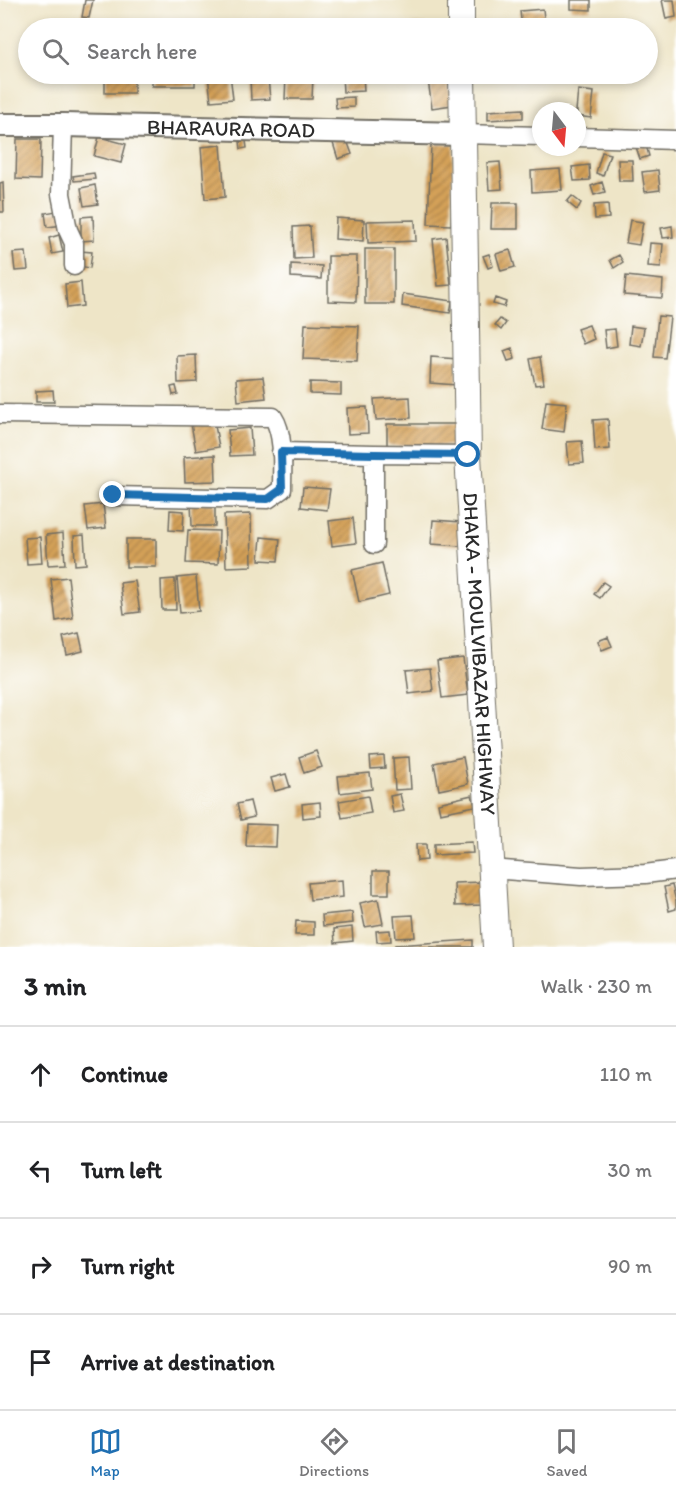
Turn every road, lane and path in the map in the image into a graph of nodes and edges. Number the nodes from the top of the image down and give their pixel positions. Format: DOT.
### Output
graph roads {
  1 [pos="461,0"];
  2 [pos="461,18"];
  3 [pos="462,84"];
  4 [pos="0,125"];
  5 [pos="63,125"];
  6 [pos="463,134"];
  7 [pos="532,136"];
  8 [pos="586,137"];
  9 [pos="676,140"];
  10 [pos="74,266"];
  11 [pos="0,414"];
  12 [pos="281,452"];
  13 [pos="374,454"];
  14 [pos="468,455"];
  15 [pos="113,495"];
  16 [pos="374,544"];
  17 [pos="491,869"];
  18 [pos="676,870"];
  19 [pos="496,947"];
  1 -- 2 [label="highway"];
  3 -- 6 [label="highway, DHAKA - MOULVIBAZAR HIGHWAY"];
  4 -- 5 [label="main road, BHARAURA ROAD"];
  5 -- 6 [label="main road, BHARAURA ROAD"];
  5 -- 10 [label="street"];
  6 -- 7 [label="street"];
  6 -- 14 [label="highway, DHAKA - MOULVIBAZAR HIGHWAY"];
  8 -- 9 [label="street"];
  11 -- 12 [label="street"];
  12 -- 13 [label="street"];
  12 -- 15 [label="street"];
  13 -- 14 [label="street"];
  13 -- 16 [label="street"];
  14 -- 17 [label="highway, DHAKA - MOULVIBAZAR HIGHWAY"];
  17 -- 18 [label="street"];
  17 -- 19 [label="highway, DHAKA - MOULVIBAZAR HIGHWAY"];
}
